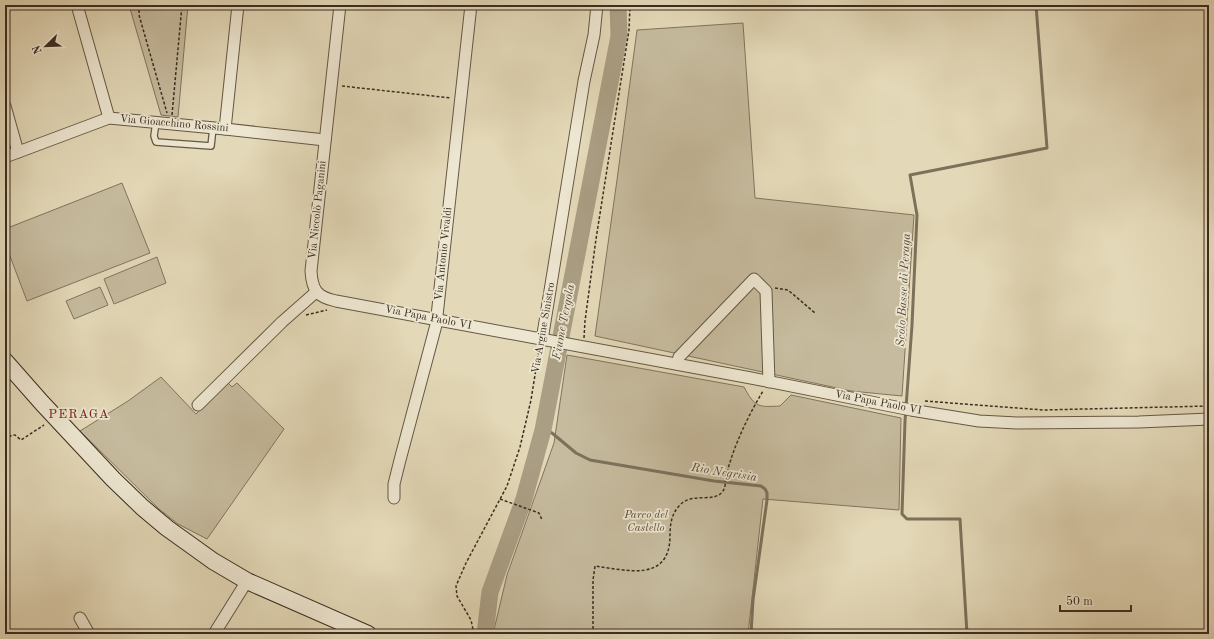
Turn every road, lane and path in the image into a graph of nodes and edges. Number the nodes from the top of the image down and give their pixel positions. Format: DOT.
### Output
graph roads {
  1 [pos="77,5"];
  2 [pos="139,5"];
  3 [pos="182,5"];
  4 [pos="238,5"];
  5 [pos="340,5"];
  6 [pos="471,5"];
  7 [pos="597,5"];
  8 [pos="630,5"];
  9 [pos="340,86"];
  10 [pos="456,99"];
  11 [pos="5,106"];
  12 [pos="167,117"];
  13 [pos="109,118"];
  14 [pos="171,118"];
  15 [pos="156,122"];
  16 [pos="213,128"];
  17 [pos="225,129"];
  18 [pos="325,140"];
  19 [pos="18,152"];
  20 [pos="5,156"];
  21 [pos="761,287"];
  22 [pos="316,292"];
  23 [pos="333,309"];
  24 [pos="815,313"];
  25 [pos="304,316"];
  26 [pos="437,320"];
  27 [pos="584,337"];
  28 [pos="546,341"];
  29 [pos="5,362"];
  30 [pos="676,364"];
  31 [pos="769,382"];
  32 [pos="918,400"];
  33 [pos="198,405"];
  34 [pos="1209,406"];
  35 [pos="1209,419"];
  36 [pos="47,422"];
  37 [pos="5,440"];
  38 [pos="394,498"];
  39 [pos="500,499"];
  40 [pos="542,520"];
  41 [pos="247,581"];
  42 [pos="80,618"];
  43 [pos="88,634"];
  44 [pos="214,634"];
  45 [pos="368,634"];
  46 [pos="474,634"];
  47 [pos="593,634"];
  1 -- 13 [label="street"];
  2 -- 12 [label="path"];
  3 -- 14 [label="path"];
  4 -- 17 [label="street"];
  5 -- 18 [label="street, Via Niccolò Paganini"];
  6 -- 26 [label="street, Via Antonio Vivaldi"];
  7 -- 28 [label="street, Via Argine Sinistro"];
  8 -- 27 [label="path"];
  9 -- 10 [label="path"];
  11 -- 19 [label="street"];
  13 -- 15 [label="street, Via Gioacchino Rossini"];
  13 -- 19 [label="street, Via Gioacchino Rossini"];
  15 -- 16 [label="street, Via Gioacchino Rossini"];
  15 -- 16 [label="lane"];
  16 -- 17 [label="street, Via Gioacchino Rossini"];
  17 -- 18 [label="street, Via Gioacchino Rossini"];
  18 -- 22 [label="street, Via Niccolò Paganini"];
  19 -- 20 [label="street, Via Gioacchino Rossini"];
  21 -- 24 [label="path"];
  21 -- 30 [label="street"];
  21 -- 31 [label="street"];
  22 -- 26 [label="street, Via Papa Paolo VI"];
  22 -- 33 [label="street"];
  23 -- 25 [label="path"];
  26 -- 28 [label="street, Via Papa Paolo VI"];
  26 -- 38 [label="street, Via Antonio Vivaldi"];
  28 -- 30 [label="street, Via Papa Paolo VI"];
  28 -- 39 [label="path, Via Argine Sinistro"];
  29 -- 41 [label="main road"];
  30 -- 31 [label="street, Via Papa Paolo VI"];
  31 -- 35 [label="street, Via Papa Paolo VI"];
  31 -- 47 [label="path"];
  32 -- 34 [label="path"];
  36 -- 37 [label="path"];
  39 -- 40 [label="path"];
  39 -- 46 [label="path, Via Argine Sinistro"];
  41 -- 44 [label="street"];
  41 -- 45 [label="main road"];
  42 -- 43 [label="street"];
}
